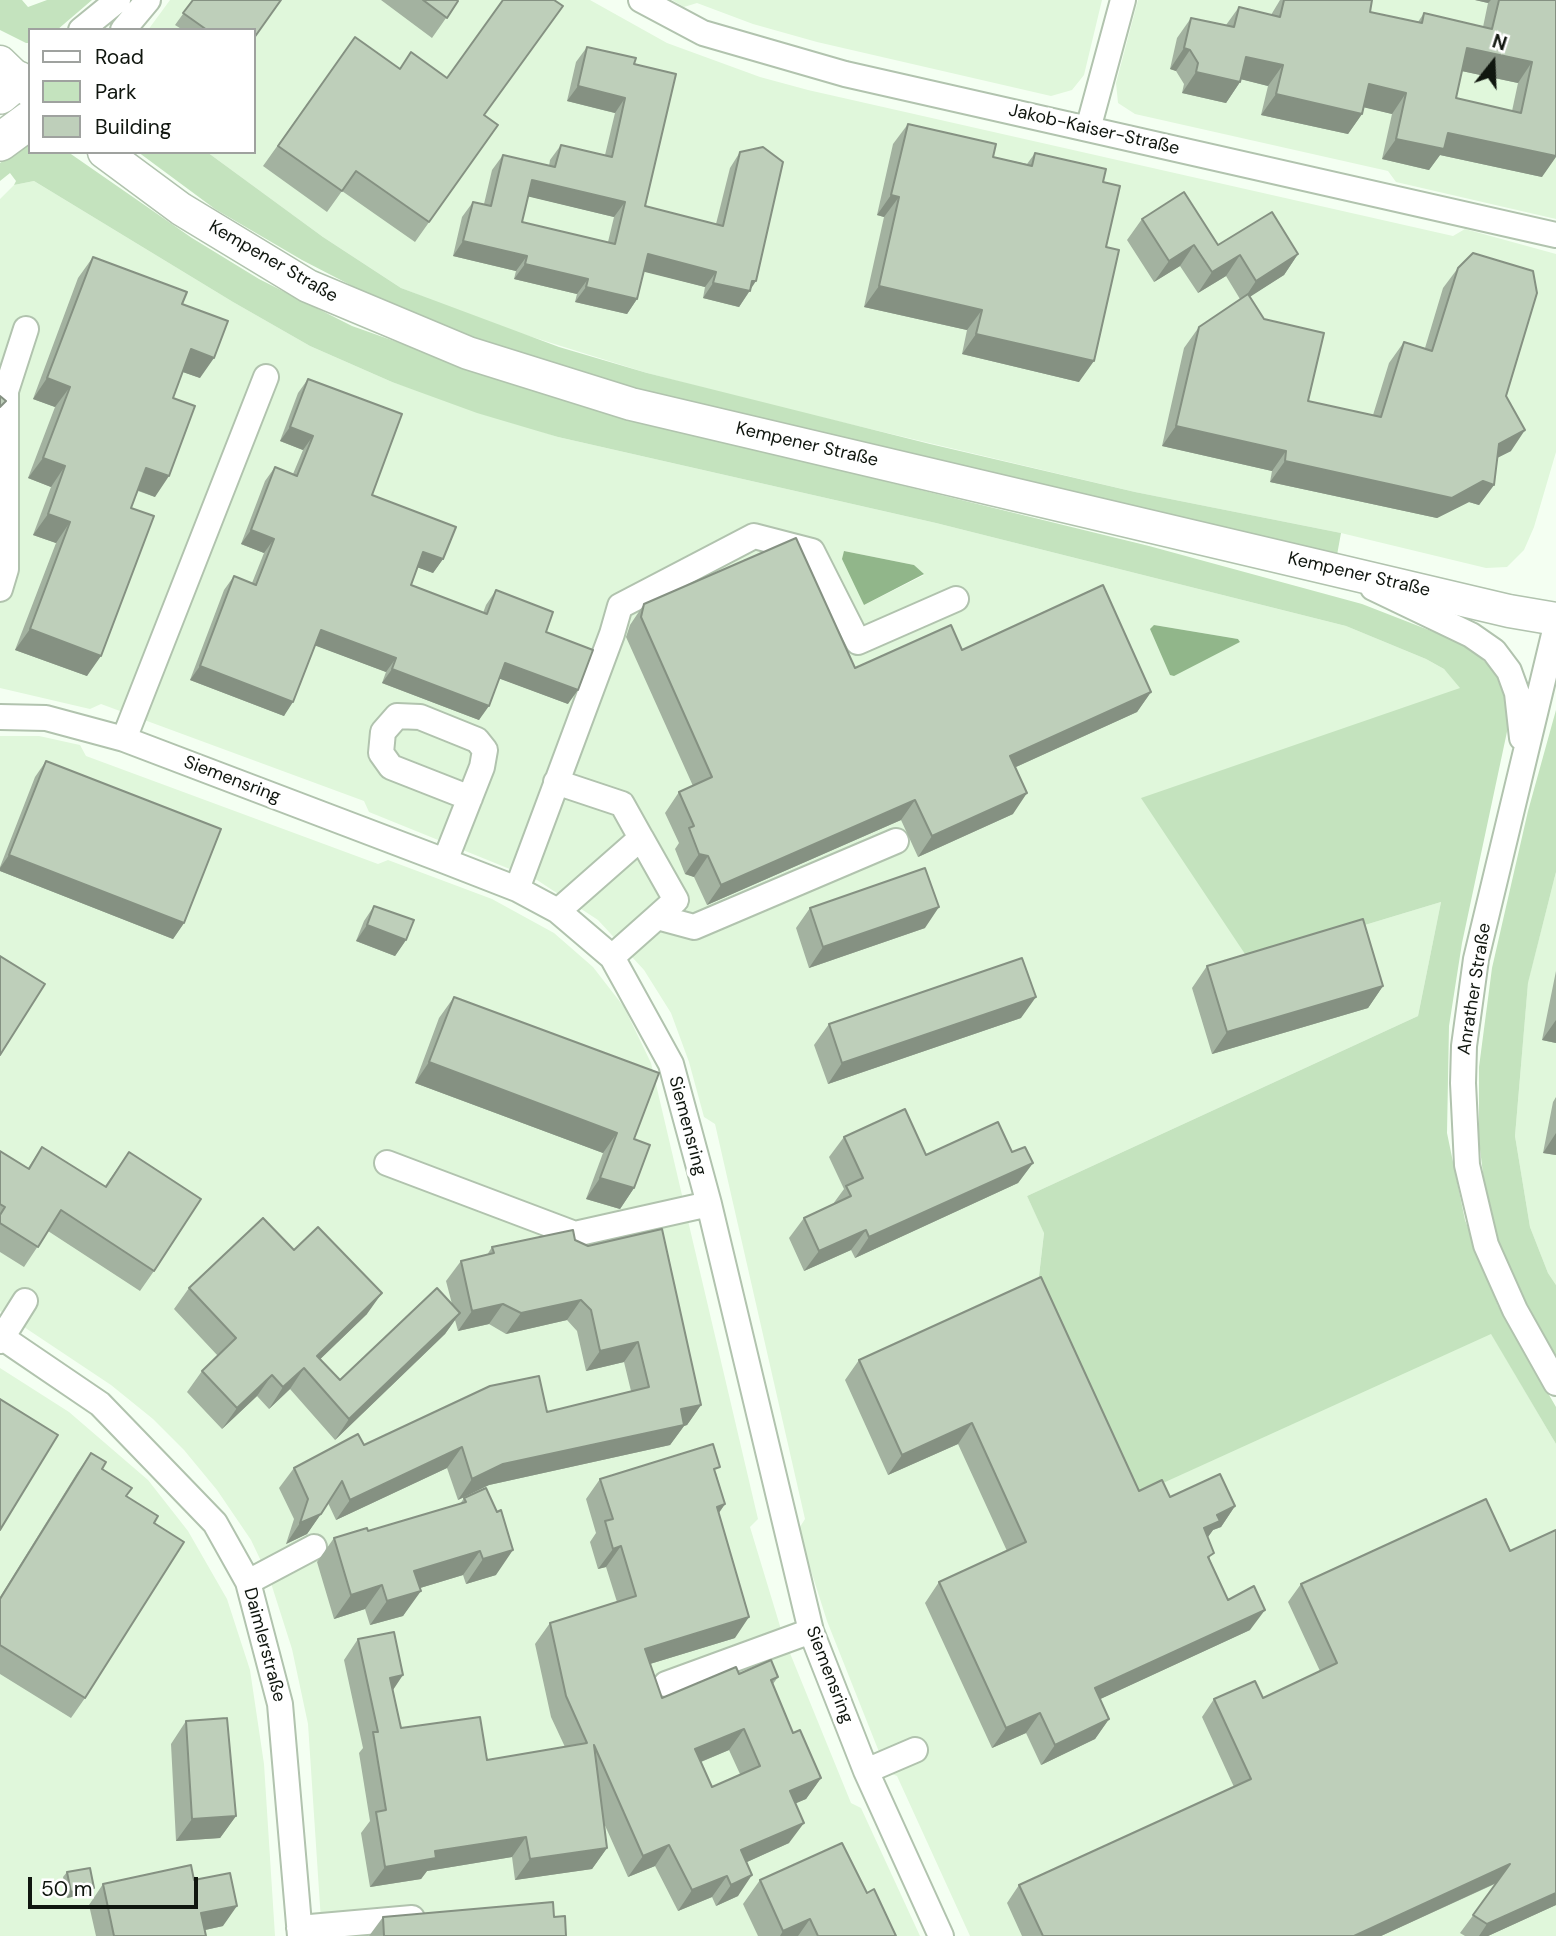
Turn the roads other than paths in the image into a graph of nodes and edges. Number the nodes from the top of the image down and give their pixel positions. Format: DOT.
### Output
graph roads {
  1 [pos="118,0"];
  2 [pos="148,0"];
  3 [pos="641,0"];
  4 [pos="1123,0"];
  5 [pos="83,28"];
  6 [pos="125,28"];
  7 [pos="28,121"];
  8 [pos="1088,129"];
  9 [pos="0,142"];
  10 [pos="107,154"];
  11 [pos="1555,233"];
  12 [pos="26,329"];
  13 [pos="266,377"];
  14 [pos="1338,570"];
  15 [pos="0,589"];
  16 [pos="956,599"];
  17 [pos="1556,619"];
  18 [pos="1556,626"];
  19 [pos="0,717"];
  20 [pos="124,739"];
  21 [pos="1523,763"];
  22 [pos="556,782"];
  23 [pos="470,798"];
  24 [pos="641,838"];
  25 [pos="896,841"];
  26 [pos="445,860"];
  27 [pos="517,889"];
  28 [pos="558,911"];
  29 [pos="657,917"];
  30 [pos="612,957"];
  31 [pos="387,1163"];
  32 [pos="709,1204"];
  33 [pos="25,1301"];
  34 [pos="1,1338"];
  35 [pos="1556,1382"];
  36 [pos="314,1547"];
  37 [pos="248,1582"];
  38 [pos="811,1631"];
  39 [pos="666,1684"];
  40 [pos="915,1750"];
  41 [pos="866,1770"];
  42 [pos="436,1916"];
  43 [pos="299,1932"];
  44 [pos="941,1936"];
  1 -- 5 [label="street"];
  2 -- 6 [label="street"];
  3 -- 8 [label="street, Jakob-Kaiser-Straße"];
  4 -- 8 [label="street"];
  7 -- 9 [label="highway"];
  8 -- 11 [label="street, Jakob-Kaiser-Straße"];
  10 -- 14 [label="main road, Kempener Straße"];
  12 -- 15 [label="street"];
  13 -- 20 [label="street"];
  14 -- 17 [label="main road, Kempener Straße"];
  14 -- 21 [label="street"];
  16 -- 22 [label="street"];
  18 -- 21 [label="street, Anrather Straße"];
  19 -- 20 [label="street, Siemensring"];
  20 -- 26 [label="street, Siemensring"];
  21 -- 35 [label="street, Anrather Straße"];
  22 -- 24 [label="street"];
  22 -- 27 [label="street"];
  23 -- 26 [label="street"];
  24 -- 28 [label="street"];
  24 -- 29 [label="street"];
  25 -- 29 [label="street"];
  26 -- 27 [label="street, Siemensring"];
  27 -- 28 [label="street, Siemensring"];
  28 -- 30 [label="street, Siemensring"];
  29 -- 30 [label="street"];
  30 -- 32 [label="street, Siemensring"];
  31 -- 32 [label="street"];
  32 -- 38 [label="street, Siemensring"];
  33 -- 34 [label="street"];
  34 -- 37 [label="street, Daimlerstraße"];
  36 -- 37 [label="street"];
  37 -- 43 [label="street, Daimlerstraße"];
  38 -- 39 [label="street"];
  38 -- 41 [label="street, Siemensring"];
  40 -- 41 [label="street"];
  41 -- 44 [label="street, Siemensring"];
  42 -- 43 [label="street"];
}
